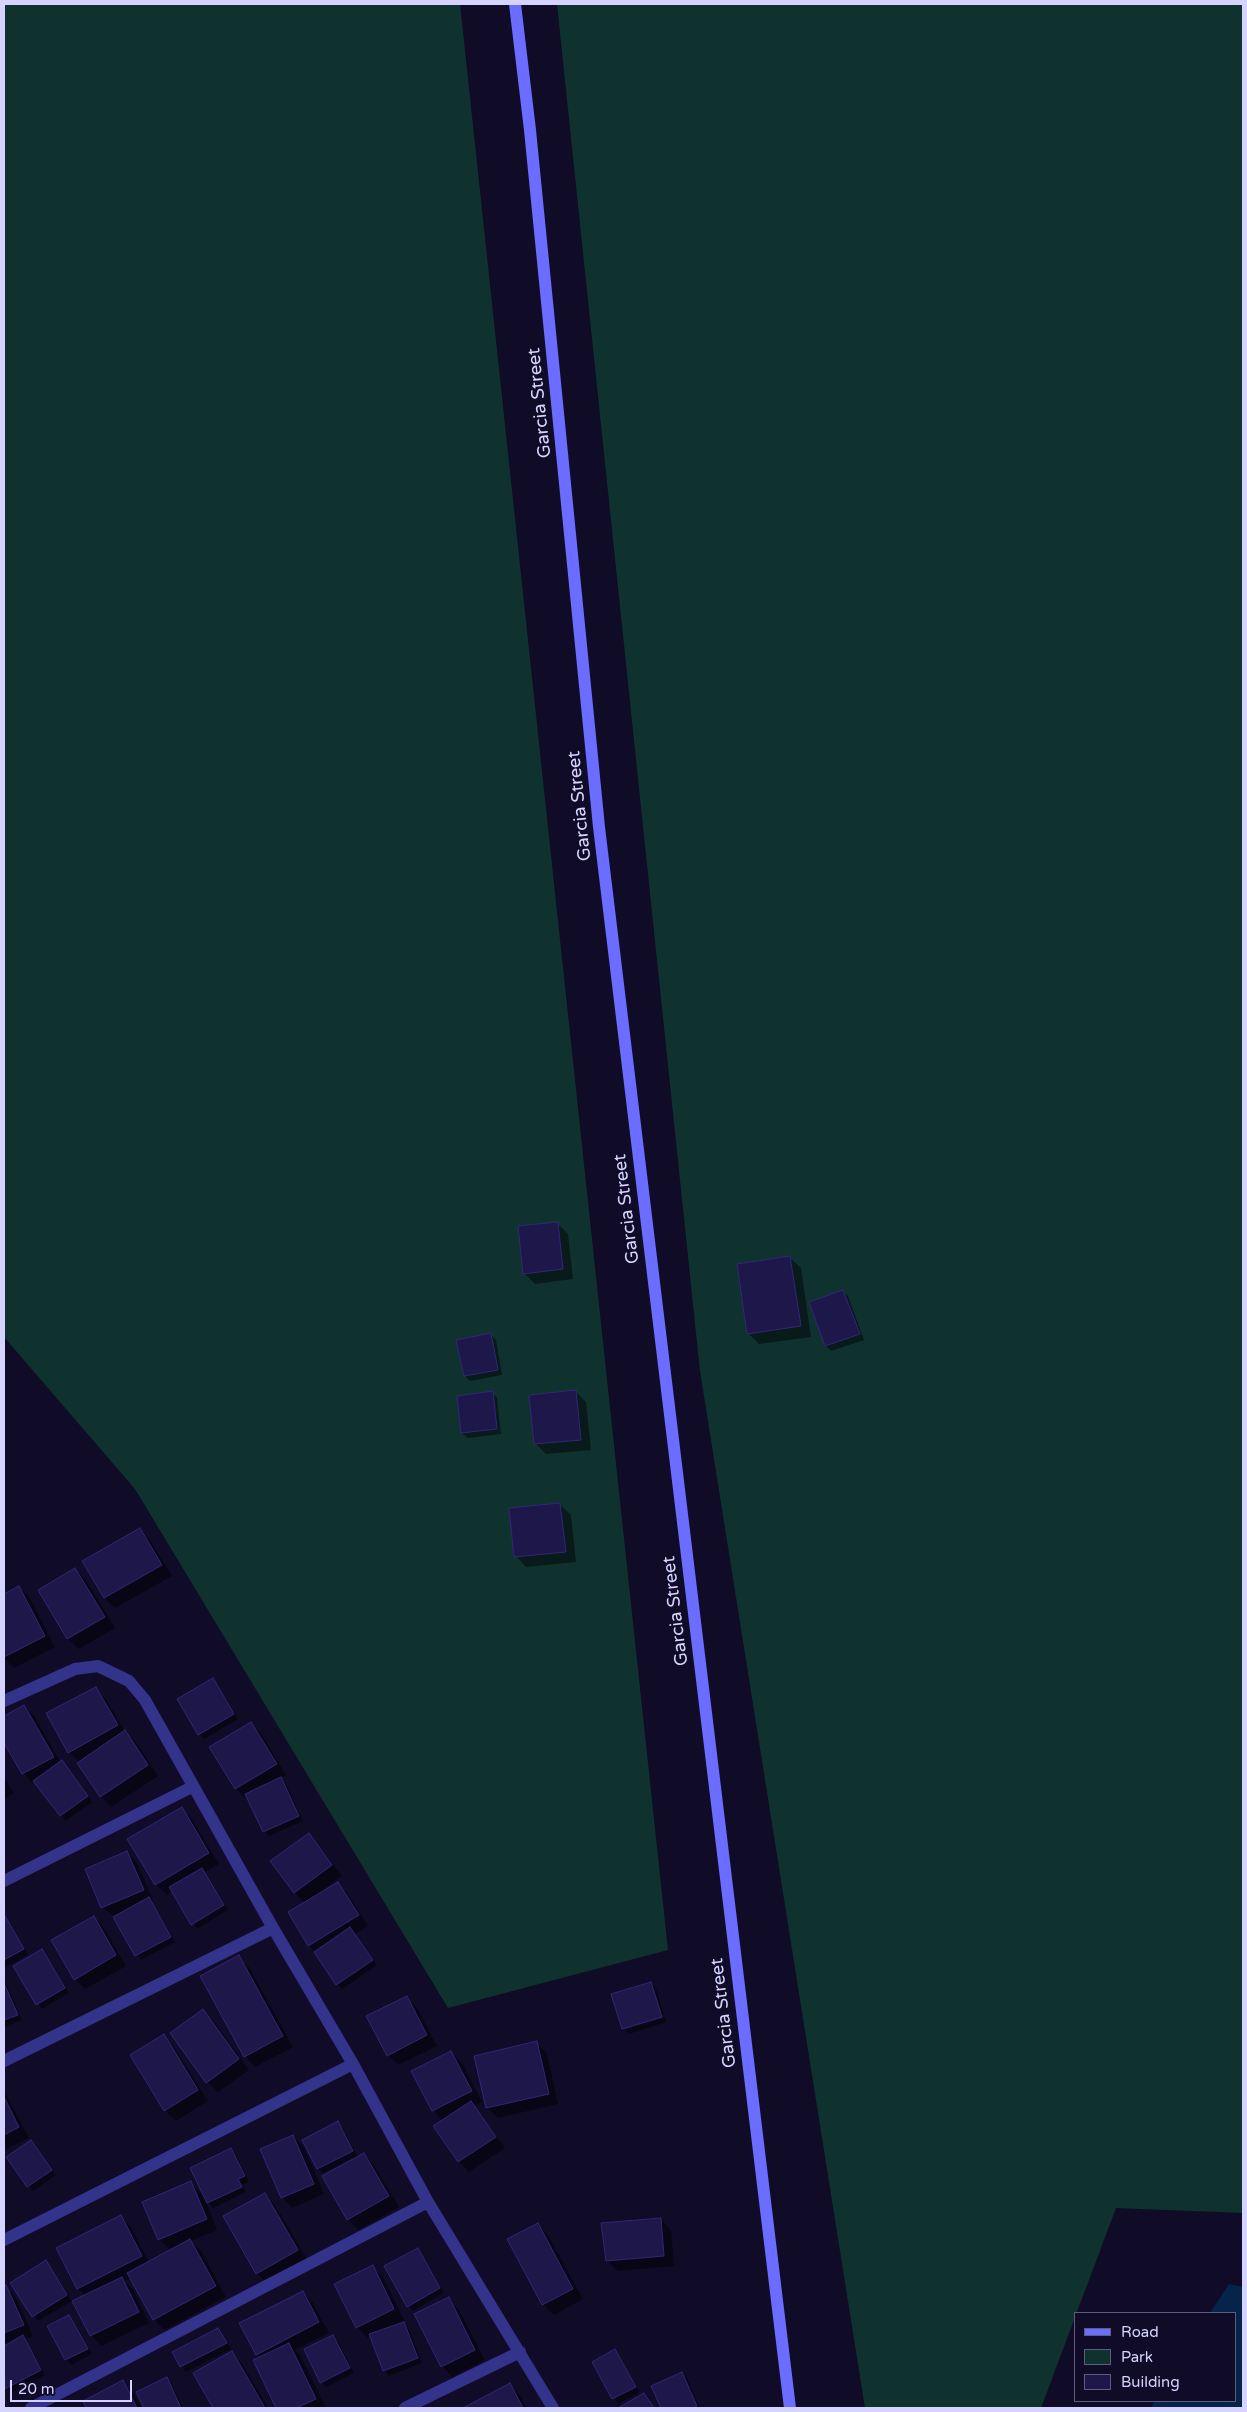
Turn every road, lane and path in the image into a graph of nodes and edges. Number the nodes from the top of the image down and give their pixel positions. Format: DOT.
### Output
graph roads {
  1 [pos="515,4"];
  2 [pos="4,1701"];
  3 [pos="192,1786"];
  4 [pos="4,1881"];
  5 [pos="273,1928"];
  6 [pos="4,2061"];
  7 [pos="353,2064"];
  8 [pos="428,2202"];
  9 [pos="4,2240"];
  10 [pos="520,2352"];
  11 [pos="31,2408"];
  12 [pos="405,2408"];
  13 [pos="553,2408"];
  14 [pos="790,2408"];
  1 -- 14 [label="street, Garcia Street"];
  2 -- 3 [label="street"];
  3 -- 4 [label="street"];
  3 -- 5 [label="street"];
  5 -- 6 [label="street"];
  5 -- 7 [label="street"];
  7 -- 8 [label="street"];
  7 -- 9 [label="street"];
  8 -- 10 [label="street"];
  8 -- 11 [label="street"];
  10 -- 12 [label="street"];
  10 -- 13 [label="street"];
}
